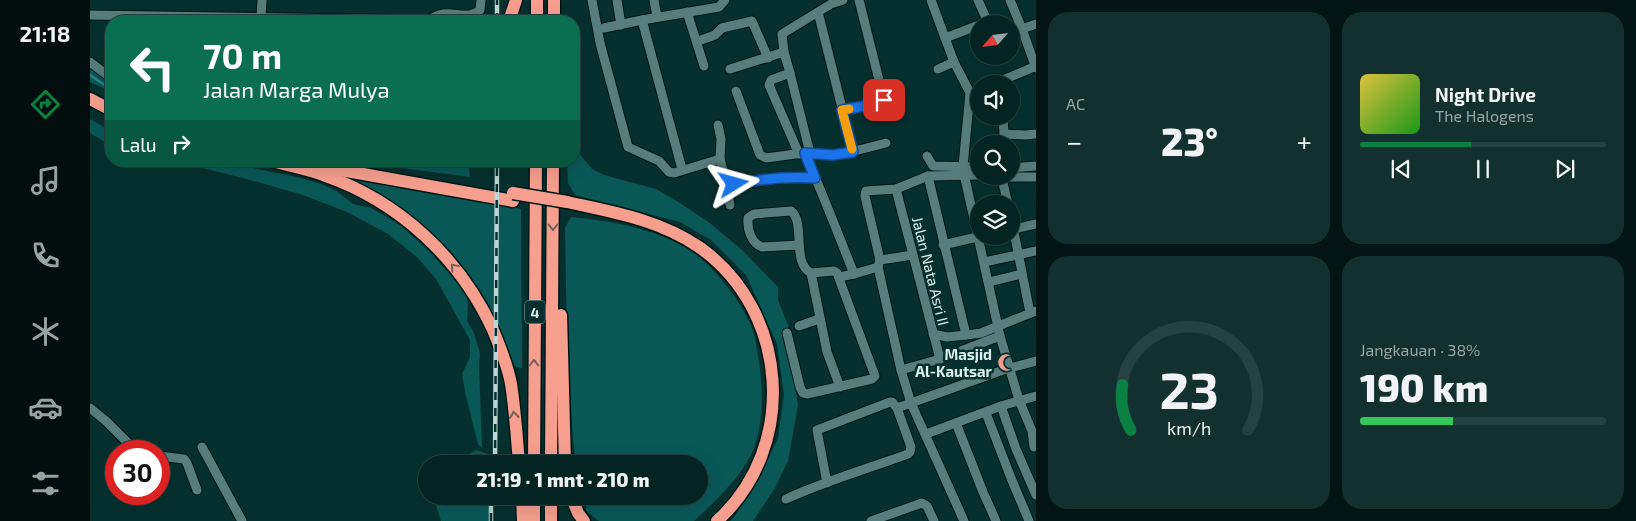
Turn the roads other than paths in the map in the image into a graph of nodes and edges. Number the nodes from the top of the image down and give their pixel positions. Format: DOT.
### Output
graph roads {
  1 [pos="262,0"];
  2 [pos="481,0"];
  3 [pos="516,0"];
  4 [pos="537,0"];
  5 [pos="554,0"];
  6 [pos="592,0"];
  7 [pos="617,0"];
  8 [pos="654,0"];
  9 [pos="725,0"];
  10 [pos="843,0"];
  11 [pos="859,0"];
  12 [pos="931,0"];
  13 [pos="979,0"];
  14 [pos="1010,0"];
  15 [pos="688,12"];
  16 [pos="818,12"];
  17 [pos="90,15"];
  18 [pos="105,15"];
  19 [pos="261,15"];
  20 [pos="438,15"];
  21 [pos="462,15"];
  22 [pos="473,15"];
  23 [pos="511,15"];
  24 [pos="537,15"];
  25 [pos="554,15"];
  26 [pos="982,15"];
  27 [pos="657,17"];
  28 [pos="642,20"];
  29 [pos="621,24"];
  30 [pos="1036,24"];
  31 [pos="604,28"];
  32 [pos="970,29"];
  33 [pos="1022,29"];
  34 [pos="946,38"];
  35 [pos="701,40"];
  36 [pos="784,52"];
  37 [pos="768,58"];
  38 [pos="90,62"];
  39 [pos="954,62"];
  40 [pos="704,66"];
  41 [pos="1036,67"];
  42 [pos="730,69"];
  43 [pos="938,69"];
  44 [pos="790,72"];
  45 [pos="105,73"];
  46 [pos="1018,75"];
  47 [pos="970,85"];
  48 [pos="736,92"];
  49 [pos="90,99"];
  50 [pos="105,107"];
  51 [pos="90,109"];
  52 [pos="842,110"];
  53 [pos="105,116"];
  54 [pos="970,123"];
  55 [pos="718,125"];
  56 [pos="1036,134"];
  57 [pos="1020,136"];
  58 [pos="886,143"];
  59 [pos="853,152"];
  60 [pos="804,154"];
  61 [pos="927,156"];
  62 [pos="720,159"];
  63 [pos="1036,166"];
  64 [pos="294,167"];
  65 [pos="326,167"];
  66 [pos="354,167"];
  67 [pos="536,167"];
  68 [pos="553,167"];
  69 [pos="1020,167"];
  70 [pos="682,169"];
  71 [pos="970,169"];
  72 [pos="964,171"];
  73 [pos="970,173"];
  74 [pos="928,176"];
  75 [pos="815,178"];
  76 [pos="1020,178"];
  77 [pos="1036,178"];
  78 [pos="727,185"];
  79 [pos="896,189"];
  80 [pos="513,197"];
  81 [pos="970,201"];
  82 [pos="730,205"];
  83 [pos="566,207"];
  84 [pos="1036,224"];
  85 [pos="1020,228"];
  86 [pos="970,239"];
  87 [pos="799,245"];
  88 [pos="943,245"];
  89 [pos="979,245"];
  90 [pos="1017,245"];
  91 [pos="1036,251"];
  92 [pos="913,255"];
  93 [pos="1019,255"];
  94 [pos="984,262"];
  95 [pos="553,263"];
  96 [pos="879,264"];
  97 [pos="811,273"];
  98 [pos="854,274"];
  99 [pos="1022,274"];
  100 [pos="839,277"];
  101 [pos="989,282"];
  102 [pos="1033,312"];
  103 [pos="819,318"];
  104 [pos="799,326"];
  105 [pos="998,326"];
  106 [pos="787,333"];
  107 [pos="933,334"];
  108 [pos="966,335"];
  109 [pos="1000,336"];
  110 [pos="940,359"];
  111 [pos="1036,361"];
  112 [pos="1010,368"];
  113 [pos="901,370"];
  114 [pos="840,387"];
  115 [pos="1036,396"];
  116 [pos="1020,400"];
  117 [pos="911,403"];
  118 [pos="1000,406"];
  119 [pos="90,408"];
  120 [pos="897,408"];
  121 [pos="986,413"];
  122 [pos="956,423"];
  123 [pos="926,434"];
  124 [pos="125,440"];
  125 [pos="202,447"];
  126 [pos="1034,447"];
  127 [pos="518,455"];
  128 [pos="534,455"];
  129 [pos="551,455"];
  130 [pos="565,455"];
  131 [pos="170,457"];
  132 [pos="827,483"];
  133 [pos="197,490"];
  134 [pos="1036,496"];
  135 [pos="786,499"];
  136 [pos="522,505"];
  137 [pos="534,505"];
  138 [pos="551,505"];
  139 [pos="575,505"];
  140 [pos="242,521"];
  141 [pos="523,521"];
  142 [pos="534,521"];
  143 [pos="551,521"];
  144 [pos="584,521"];
  145 [pos="708,521"];
  146 [pos="717,521"];
  147 [pos="871,521"];
  148 [pos="934,521"];
  149 [pos="964,521"];
  150 [pos="996,521"];
  151 [pos="1029,521"];
  1 -- 19 [label="street"];
  2 -- 22 [label="street"];
  3 -- 23 [label="highway"];
  4 -- 24 [label="highway"];
  5 -- 25 [label="highway"];
  6 -- 70 [label="street"];
  7 -- 29 [label="street"];
  8 -- 27 [label="street"];
  9 -- 15 [label="street"];
  10 -- 16 [label="street"];
  11 -- 52 [label="street"];
  12 -- 34 [label="street"];
  13 -- 26 [label="street"];
  14 -- 33 [label="street"];
  15 -- 27 [label="street"];
  15 -- 40 [label="street"];
  16 -- 36 [label="street"];
  16 -- 52 [label="street"];
  17 -- 18 [label="street"];
  20 -- 21 [label="street"];
  27 -- 28 [label="street"];
  28 -- 29 [label="street"];
  28 -- 70 [label="street"];
  29 -- 31 [label="street"];
  30 -- 33 [label="street"];
  32 -- 34 [label="street"];
  33 -- 41 [label="street"];
  34 -- 39 [label="street"];
  35 -- 37 [label="street"];
  36 -- 37 [label="street"];
  36 -- 44 [label="street"];
  37 -- 42 [label="street"];
  38 -- 45 [label="street"];
  39 -- 43 [label="street"];
  39 -- 47 [label="street"];
  41 -- 46 [label="street"];
  44 -- 60 [label="street"];
  44 -- 60 [label="street"];
  48 -- 60 [label="street"];
  49 -- 50 [label="highway"];
  51 -- 53 [label="highway"];
  52 -- 59 [label="street"];
  54 -- 72 [label="street"];
  55 -- 62 [label="street"];
  56 -- 57 [label="street"];
  58 -- 59 [label="street"];
  59 -- 60 [label="street"];
  60 -- 75 [label="street"];
  61 -- 72 [label="street"];
  62 -- 70 [label="street"];
  62 -- 78 [label="street"];
  63 -- 69 [label="street"];
  127 -- 64 [label="highway, one-way"];
  65 -- 80 [label="highway"];
  66 -- 80 [label="highway"];
  128 -- 67 [label="highway, 4, one-way"];
  68 -- 95 [label="highway, 4, one-way"];
  71 -- 72 [label="street"];
  72 -- 73 [label="street"];
  72 -- 74 [label="street"];
  72 -- 81 [label="street"];
  74 -- 79 [label="street"];
  74 -- 88 [label="street"];
  75 -- 78 [label="street"];
  75 -- 98 [label="street"];
  76 -- 77 [label="street"];
  78 -- 82 [label="street"];
  79 -- 92 [label="street, Jalan Nata Asri II"];
  79 -- 96 [label="street"];
  80 -- 83 [label="highway, bridge"];
  83 -- 145 [label="highway"];
  83 -- 146 [label="highway"];
  84 -- 85 [label="street"];
  86 -- 88 [label="street"];
  87 -- 87 [label="street"];
  87 -- 97 [label="street"];
  88 -- 108 [label="street"];
  89 -- 94 [label="street"];
  90 -- 93 [label="street"];
  91 -- 93 [label="street"];
  92 -- 96 [label="street"];
  92 -- 107 [label="street, Jalan Nata Asri II"];
  93 -- 94 [label="street"];
  93 -- 99 [label="street"];
  94 -- 101 [label="street"];
  95 -- 129 [label="highway, 4"];
  95 -- 130 [label="highway"];
  96 -- 98 [label="street"];
  96 -- 113 [label="street"];
  97 -- 100 [label="street"];
  97 -- 103 [label="street"];
  98 -- 100 [label="street"];
  99 -- 101 [label="street"];
  99 -- 102 [label="street"];
  100 -- 114 [label="street"];
  101 -- 105 [label="street"];
  102 -- 105 [label="street"];
  103 -- 104 [label="street"];
  103 -- 114 [label="street"];
  105 -- 108 [label="street"];
  105 -- 109 [label="street"];
  106 -- 114 [label="street"];
  107 -- 108 [label="street"];
  107 -- 110 [label="street, Jalan Nata Asri II"];
  109 -- 110 [label="street"];
  109 -- 112 [label="street"];
  110 -- 113 [label="street"];
  111 -- 112 [label="street"];
  112 -- 116 [label="street"];
  112 -- 117 [label="street"];
  113 -- 117 [label="street"];
  115 -- 116 [label="street"];
  116 -- 118 [label="street"];
  116 -- 126 [label="street"];
  117 -- 120 [label="street"];
  117 -- 123 [label="street"];
  118 -- 121 [label="street"];
  118 -- 134 [label="street"];
  119 -- 124 [label="street"];
  120 -- 132 [label="street"];
  120 -- 132 [label="street"];
  121 -- 122 [label="street"];
  121 -- 151 [label="street"];
  122 -- 123 [label="street"];
  122 -- 150 [label="street"];
  123 -- 149 [label="street"];
  125 -- 140 [label="street"];
  131 -- 133 [label="street"];
  132 -- 135 [label="street"];
  136 -- 141 [label="highway"];
  137 -- 142 [label="highway"];
  138 -- 143 [label="highway"];
  139 -- 144 [label="highway"];
  147 -- 148 [label="street"];
}
